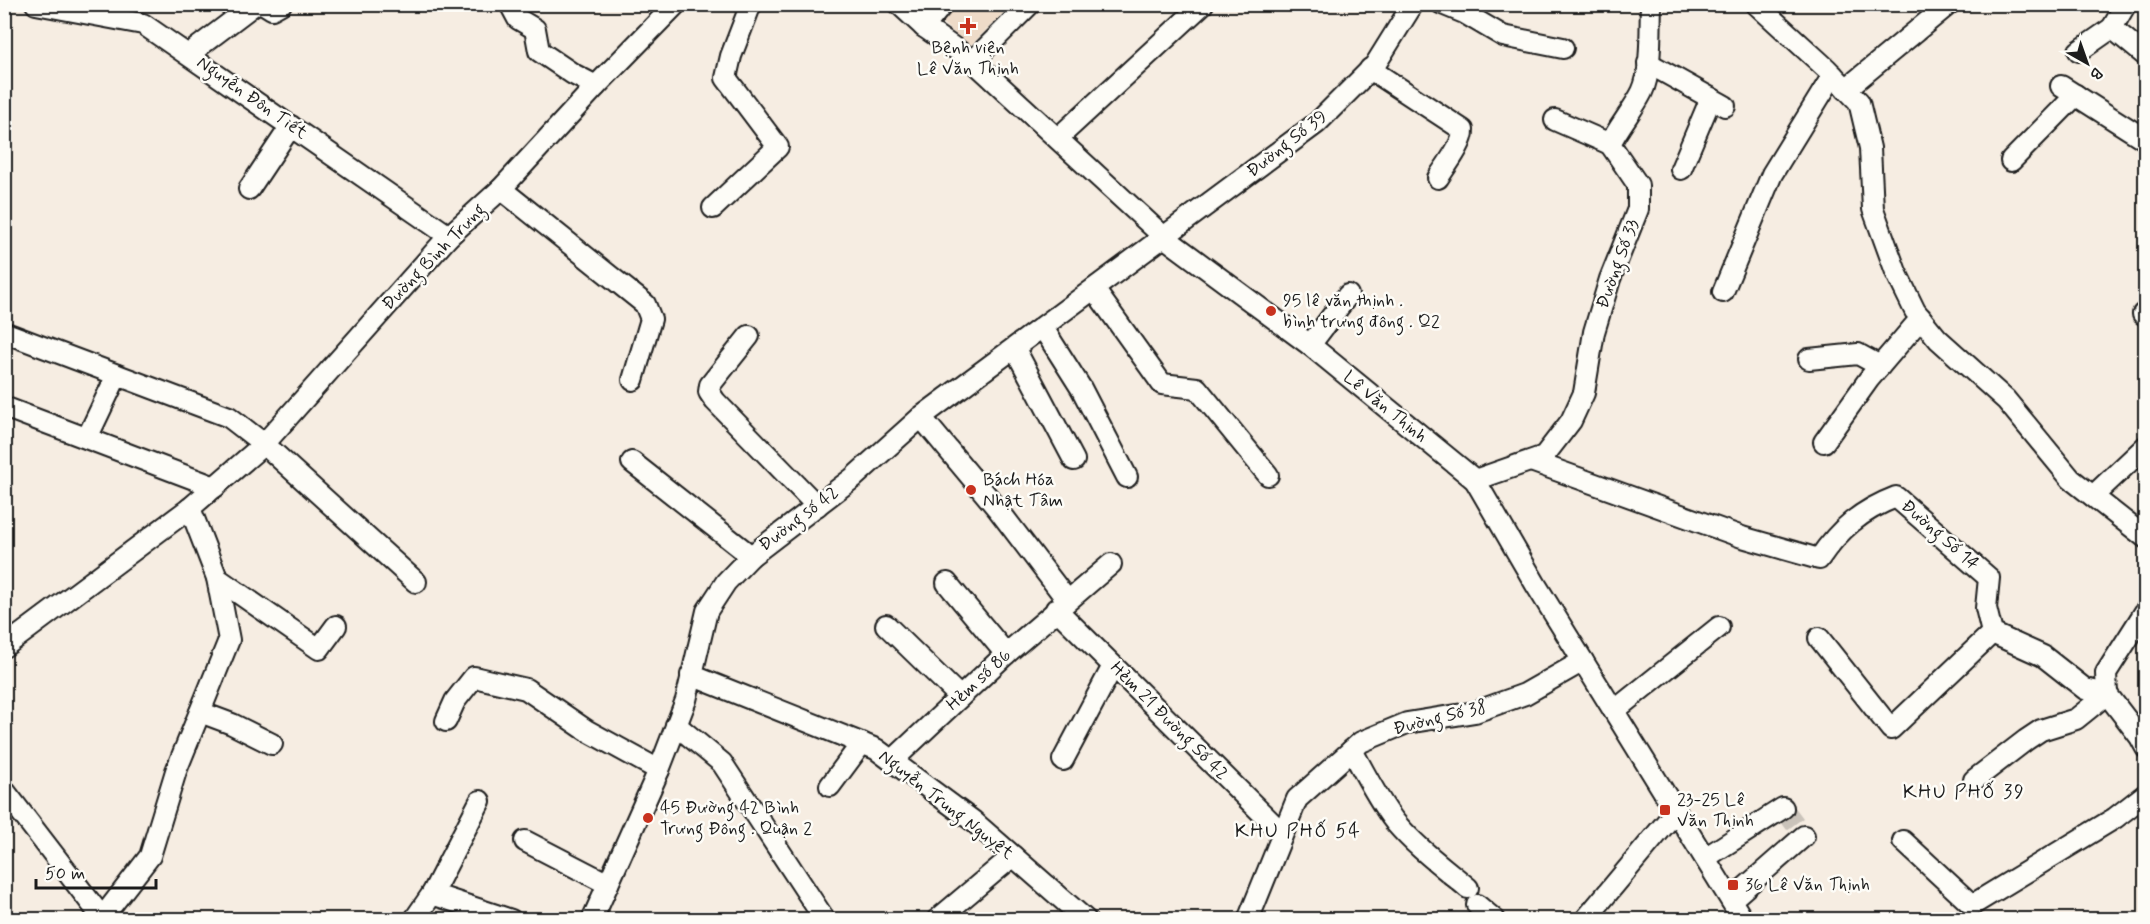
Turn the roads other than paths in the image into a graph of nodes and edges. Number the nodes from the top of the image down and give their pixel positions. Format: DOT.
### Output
graph roads {
  1 [pos="36,4"];
  2 [pos="255,4"];
  3 [pos="264,4"];
  4 [pos="281,4"];
  5 [pos="510,4"];
  6 [pos="676,4"];
  7 [pos="752,4"];
  8 [pos="899,4"];
  9 [pos="943,4"];
  10 [pos="1030,4"];
  11 [pos="1203,4"];
  12 [pos="1413,4"];
  13 [pos="1442,4"];
  14 [pos="1651,4"];
  15 [pos="1949,4"];
  16 [pos="2126,4"];
  17 [pos="1759,5"];
  18 [pos="924,27"];
  19 [pos="2112,28"];
  20 [pos="1563,48"];
  21 [pos="2079,51"];
  22 [pos="189,54"];
  23 [pos="2145,56"];
  24 [pos="973,61"];
  25 [pos="1648,63"];
  26 [pos="1370,69"];
  27 [pos="1840,82"];
  28 [pos="596,86"];
  29 [pos="1555,120"];
  30 [pos="291,126"];
  31 [pos="1058,138"];
  32 [pos="2145,140"];
  33 [pos="1610,144"];
  34 [pos="2011,161"];
  35 [pos="1681,169"];
  36 [pos="1438,178"];
  37 [pos="249,189"];
  38 [pos="501,189"];
  39 [pos="713,208"];
  40 [pos="449,236"];
  41 [pos="1164,237"];
  42 [pos="1094,289"];
  43 [pos="1723,292"];
  44 [pos="1348,295"];
  45 [pos="1921,318"];
  46 [pos="1043,328"];
  47 [pos="6,333"];
  48 [pos="749,336"];
  49 [pos="1310,345"];
  50 [pos="1015,349"];
  51 [pos="1809,359"];
  52 [pos="1880,366"];
  53 [pos="117,375"];
  54 [pos="633,380"];
  55 [pos="4,406"];
  56 [pos="921,417"];
  57 [pos="87,438"];
  58 [pos="1824,442"];
  59 [pos="264,444"];
  60 [pos="2145,446"];
  61 [pos="1074,460"];
  62 [pos="1531,461"];
  63 [pos="632,462"];
  64 [pos="1268,475"];
  65 [pos="1127,477"];
  66 [pos="1475,480"];
  67 [pos="215,487"];
  68 [pos="2093,496"];
  69 [pos="817,506"];
  70 [pos="190,508"];
  71 [pos="2145,538"];
  72 [pos="751,556"];
  73 [pos="1111,564"];
  74 [pos="217,578"];
  75 [pos="416,582"];
  76 [pos="947,583"];
  77 [pos="1061,605"];
  78 [pos="2145,610"];
  79 [pos="886,625"];
  80 [pos="336,627"];
  81 [pos="1719,627"];
  82 [pos="1992,633"];
  83 [pos="1819,638"];
  84 [pos="4,647"];
  85 [pos="1006,654"];
  86 [pos="1583,661"];
  87 [pos="1113,666"];
  88 [pos="691,675"];
  89 [pos="2107,694"];
  90 [pos="960,697"];
  91 [pos="1614,711"];
  92 [pos="200,712"];
  93 [pos="446,721"];
  94 [pos="676,725"];
  95 [pos="862,743"];
  96 [pos="272,744"];
  97 [pos="2145,748"];
  98 [pos="1352,750"];
  99 [pos="1063,760"];
  100 [pos="892,761"];
  101 [pos="659,770"];
  102 [pos="1974,780"];
  103 [pos="830,786"];
  104 [pos="4,790"];
  105 [pos="2145,794"];
  106 [pos="480,801"];
  107 [pos="1783,808"];
  108 [pos="1676,811"];
  109 [pos="1282,833"];
  110 [pos="1804,836"];
  111 [pos="525,841"];
  112 [pos="1903,841"];
  113 [pos="1013,856"];
  114 [pos="1705,858"];
  115 [pos="608,884"];
  116 [pos="432,894"];
  117 [pos="1731,900"];
  118 [pos="498,918"];
  119 [pos="101,919"];
  120 [pos="414,920"];
  121 [pos="592,920"];
  122 [pos="825,920"];
  123 [pos="937,920"];
  124 [pos="1086,920"];
  125 [pos="1248,920"];
  126 [pos="1494,920"];
  127 [pos="1585,920"];
  128 [pos="1743,920"];
  1 -- 22 [label="street, Nguyễn Đôn Tiết"];
  2 -- 22 [label="street"];
  3 -- 4 [label="street"];
  5 -- 28 [label="street"];
  6 -- 28 [label="street, Đường Bình Trưng"];
  7 -- 39 [label="street"];
  8 -- 18 [label="street, Lê Văn Thịnh"];
  9 -- 18 [label="street"];
  10 -- 24 [label="street"];
  11 -- 31 [label="street"];
  12 -- 26 [label="street, Đường Số 39"];
  13 -- 20 [label="street"];
  14 -- 25 [label="street"];
  15 -- 27 [label="street"];
  16 -- 19 [label="street"];
  17 -- 27 [label="street"];
  18 -- 24 [label="street, Lê Văn Thịnh"];
  19 -- 21 [label="street"];
  19 -- 23 [label="street"];
  22 -- 30 [label="street, Nguyễn Đôn Tiết"];
  24 -- 31 [label="street, Lê Văn Thịnh"];
  25 -- 33 [label="street"];
  25 -- 35 [label="street"];
  26 -- 36 [label="street"];
  26 -- 41 [label="street, Đường Số 39"];
  27 -- 43 [label="street"];
  27 -- 45 [label="street"];
  28 -- 38 [label="street, Đường Bình Trưng"];
  29 -- 33 [label="street"];
  30 -- 37 [label="street"];
  30 -- 40 [label="street, Nguyễn Đôn Tiết"];
  31 -- 41 [label="street, Lê Văn Thịnh"];
  32 -- 34 [label="street"];
  33 -- 62 [label="street, Đường Số 33"];
  38 -- 40 [label="street, Đường Bình Trưng"];
  38 -- 54 [label="street"];
  40 -- 59 [label="street, Đường Bình Trưng"];
  41 -- 42 [label="street, Đường số 42"];
  41 -- 49 [label="street, Lê Văn Thịnh"];
  42 -- 46 [label="street, Đường số 42"];
  42 -- 64 [label="street"];
  44 -- 49 [label="street"];
  45 -- 52 [label="street"];
  45 -- 68 [label="street"];
  46 -- 50 [label="street, Đường số 42"];
  46 -- 65 [label="street"];
  47 -- 53 [label="street"];
  48 -- 69 [label="street"];
  49 -- 66 [label="street, Lê Văn Thịnh"];
  50 -- 56 [label="street, Đường số 42"];
  50 -- 61 [label="street"];
  51 -- 52 [label="street"];
  52 -- 58 [label="street"];
  53 -- 57 [label="street"];
  53 -- 59 [label="street"];
  55 -- 57 [label="street"];
  56 -- 69 [label="street, Đường số 42"];
  56 -- 77 [label="street, Hẻm 21 Đường Số 42"];
  57 -- 67 [label="street"];
  59 -- 67 [label="street, Đường Bình Trưng"];
  59 -- 75 [label="street"];
  60 -- 68 [label="street"];
  62 -- 66 [label="street, Đường Số 33"];
  62 -- 82 [label="street, Đường Số 14"];
  63 -- 72 [label="street"];
  66 -- 86 [label="street, Lê Văn Thịnh"];
  67 -- 70 [label="street, Đường Bình Trưng"];
  68 -- 71 [label="street"];
  69 -- 72 [label="street, Đường số 42"];
  70 -- 74 [label="street"];
  70 -- 84 [label="street, Đường Bình Trưng"];
  72 -- 88 [label="street, Đường số 42"];
  73 -- 77 [label="street, Hẻm số 86"];
  74 -- 80 [label="street"];
  74 -- 92 [label="street"];
  76 -- 85 [label="street"];
  77 -- 85 [label="street, Hẻm số 86"];
  77 -- 87 [label="street, Hẻm 21 Đường Số 42"];
  78 -- 89 [label="street"];
  79 -- 90 [label="street"];
  81 -- 91 [label="street"];
  82 -- 83 [label="street"];
  82 -- 89 [label="street"];
  85 -- 90 [label="street, Hẻm số 86"];
  86 -- 91 [label="street, Lê Văn Thịnh"];
  86 -- 98 [label="street, Đường Số 38"];
  87 -- 99 [label="street"];
  87 -- 109 [label="street, Hẻm 21 Đường Số 42"];
  88 -- 94 [label="street, Đường số 42"];
  88 -- 95 [label="street, Nguyễn Trung Nguyệt"];
  89 -- 97 [label="street"];
  89 -- 102 [label="street"];
  90 -- 100 [label="street, Hẻm số 86"];
  91 -- 108 [label="street, Lê Văn Thịnh"];
  92 -- 96 [label="street"];
  92 -- 119 [label="street"];
  93 -- 101 [label="street"];
  94 -- 101 [label="street, Đường số 42"];
  94 -- 122 [label="street"];
  95 -- 100 [label="street, Nguyễn Trung Nguyệt"];
  95 -- 103 [label="street"];
  98 -- 109 [label="street, Đường Số 38"];
  98 -- 126 [label="street"];
  100 -- 113 [label="street, Nguyễn Trung Nguyệt"];
  101 -- 115 [label="street, Đường số 42"];
  104 -- 119 [label="street"];
  105 -- 112 [label="street"];
  106 -- 116 [label="street"];
  107 -- 114 [label="street"];
  108 -- 114 [label="street, Lê Văn Thịnh"];
  108 -- 127 [label="street"];
  109 -- 125 [label="street, Đường Số 38"];
  110 -- 117 [label="street"];
  111 -- 115 [label="street"];
  113 -- 123 [label="street"];
  113 -- 124 [label="street, Nguyễn Trung Nguyệt"];
  114 -- 117 [label="street, Lê Văn Thịnh"];
  115 -- 121 [label="street, Đường số 42"];
  116 -- 118 [label="street"];
  116 -- 120 [label="street"];
  117 -- 128 [label="street, Lê Văn Thịnh"];
}
